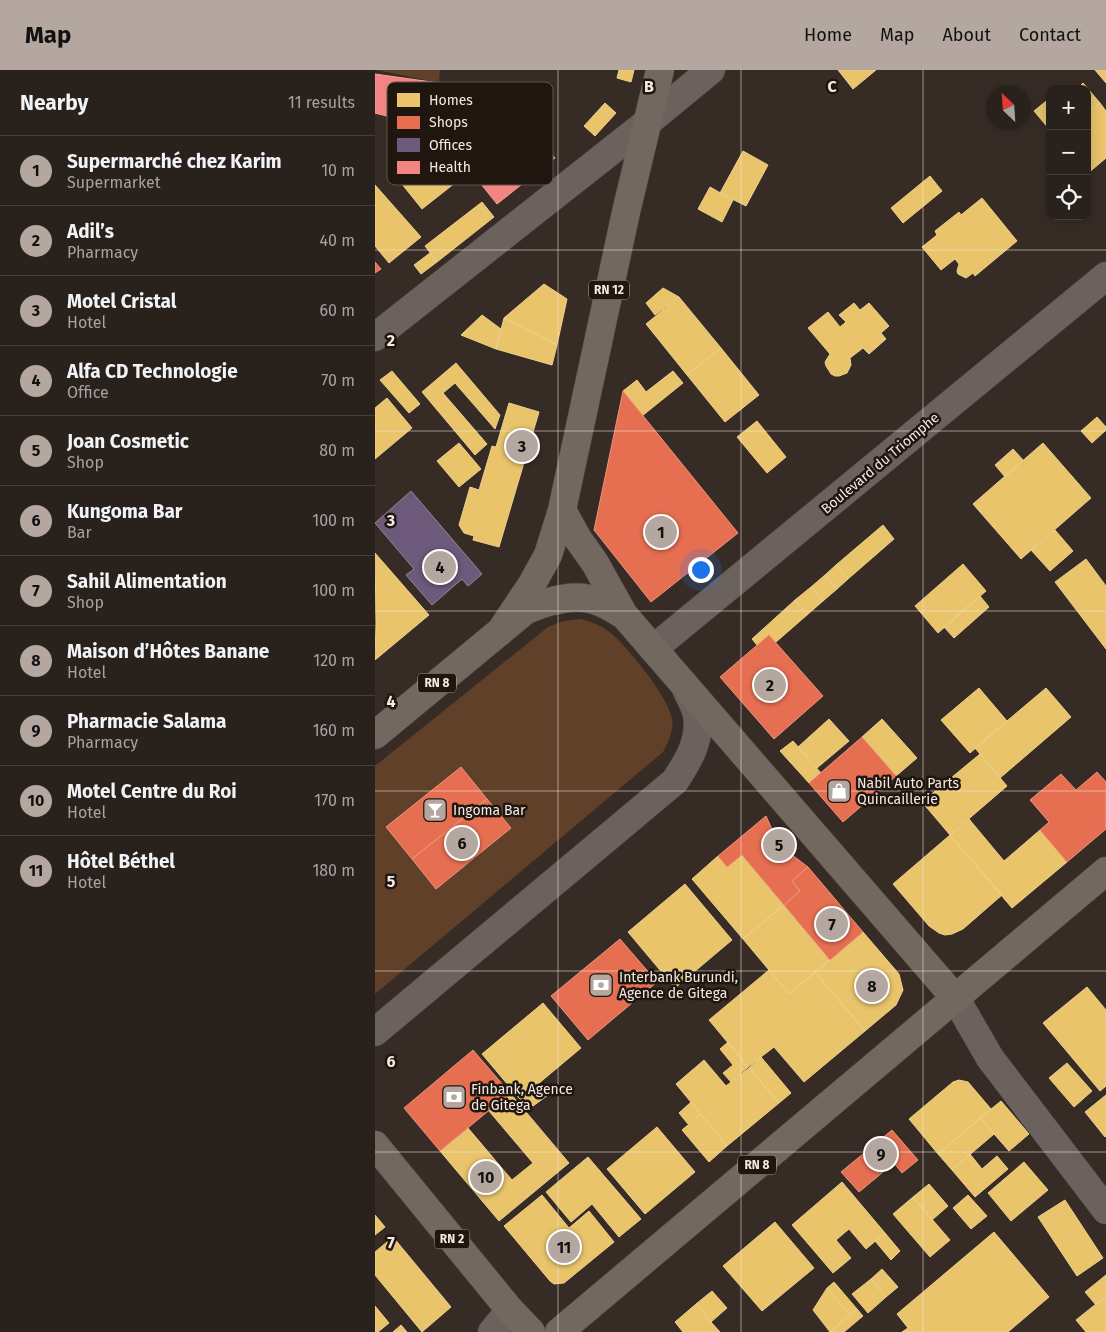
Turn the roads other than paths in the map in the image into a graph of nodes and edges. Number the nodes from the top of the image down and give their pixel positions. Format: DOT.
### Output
graph roads {
  1 [pos="660,70"];
  2 [pos="711,70"];
  3 [pos="649,121"];
  4 [pos="1106,276"];
  5 [pos="375,337"];
  6 [pos="562,510"];
  7 [pos="624,615"];
  8 [pos="500,632"];
  9 [pos="653,649"];
  10 [pos="685,686"];
  11 [pos="375,735"];
  12 [pos="1106,871"];
  13 [pos="956,999"];
  14 [pos="375,1032"];
  15 [pos="375,1145"];
  16 [pos="1106,1210"];
  17 [pos="510,1310"];
  18 [pos="492,1332"];
  19 [pos="531,1332"];
  20 [pos="559,1332"];
  1 -- 3 [label="main road, RN 12"];
  2 -- 3 [label="street"];
  3 -- 5 [label="street"];
  3 -- 6 [label="main road, RN 12"];
  4 -- 9 [label="street, Boulevard du Triomphe"];
  6 -- 7 [label="main road, RN 8"];
  6 -- 8 [label="main road, RN 8"];
  7 -- 8 [label="main road, RN 8"];
  7 -- 9 [label="main road, RN 8"];
  8 -- 11 [label="main road, RN 8"];
  9 -- 10 [label="main road, RN 8"];
  10 -- 13 [label="main road, RN 8"];
  10 -- 14 [label="street"];
  12 -- 13 [label="main road, RN 8"];
  13 -- 16 [label="street"];
  13 -- 20 [label="main road, RN 8"];
  15 -- 17 [label="main road, RN 2"];
  17 -- 18 [label="street"];
  17 -- 19 [label="main road, RN 2"];
}
